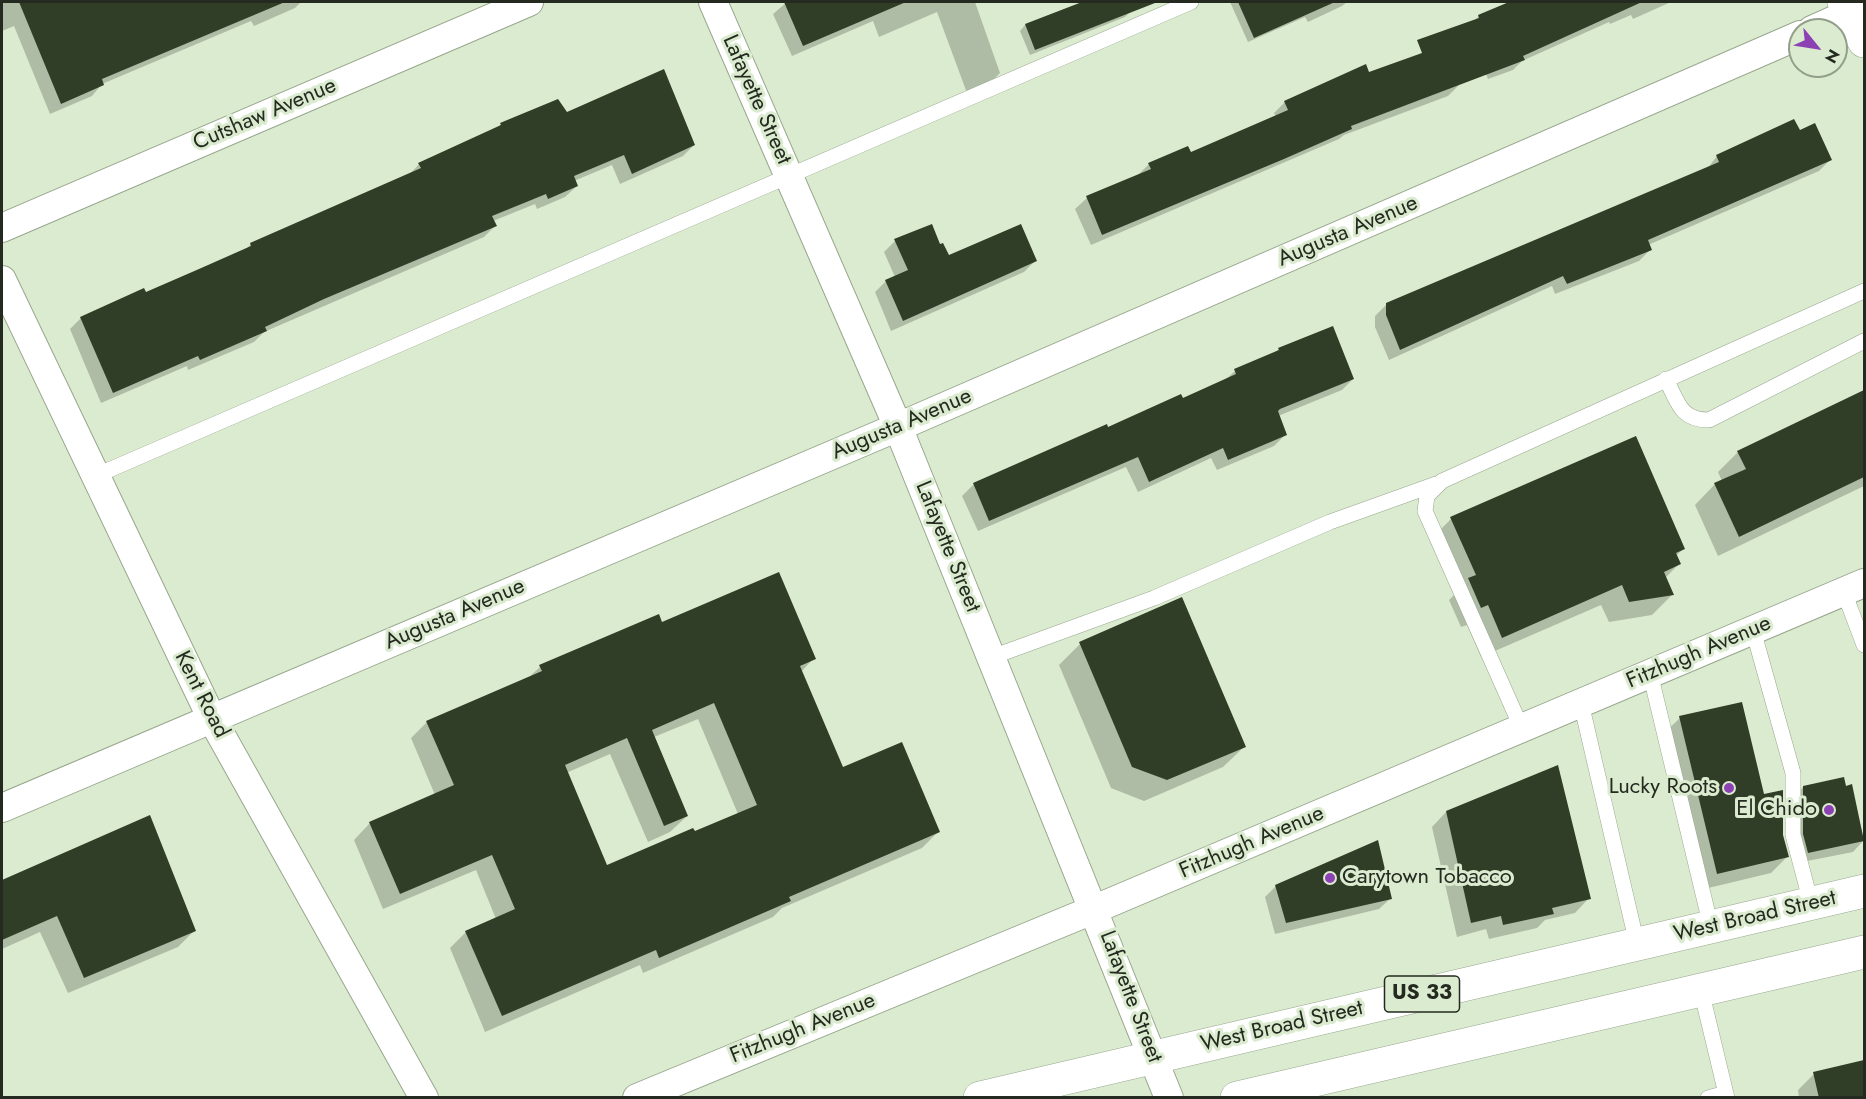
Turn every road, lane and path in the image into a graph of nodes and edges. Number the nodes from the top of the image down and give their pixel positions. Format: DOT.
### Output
graph roads {
  1 [pos="530,2"];
  2 [pos="713,2"];
  3 [pos="1191,2"];
  4 [pos="1788,40"];
  5 [pos="789,174"];
  6 [pos="2,228"];
  7 [pos="2,280"];
  8 [pos="1864,291"];
  9 [pos="1864,341"];
  10 [pos="1666,379"];
  11 [pos="898,427"];
  12 [pos="95,476"];
  13 [pos="1442,482"];
  14 [pos="1854,588"];
  15 [pos="1754,630"];
  16 [pos="1864,643"];
  17 [pos="992,657"];
  18 [pos="1650,673"];
  19 [pos="1581,704"];
  20 [pos="212,719"];
  21 [pos="1522,729"];
  22 [pos="2,808"];
  23 [pos="1864,891"];
  24 [pos="1811,903"];
  25 [pos="1095,909"];
  26 [pos="1711,927"];
  27 [pos="1637,944"];
  28 [pos="1864,952"];
  29 [pos="1701,990"];
  30 [pos="1153,1056"];
  31 [pos="1727,1095"];
  32 [pos="424,1098"];
  33 [pos="637,1098"];
  34 [pos="980,1098"];
  35 [pos="1169,1098"];
  36 [pos="1237,1098"];
  37 [pos="1708,1098"];
  1 -- 6 [label="street, Cutshaw Avenue"];
  2 -- 5 [label="street, Lafayette Street"];
  3 -- 5 [label="lane"];
  4 -- 11 [label="street, Augusta Avenue"];
  5 -- 11 [label="street, Lafayette Street"];
  5 -- 12 [label="lane"];
  7 -- 12 [label="street, Kent Road"];
  8 -- 10 [label="lane"];
  9 -- 10 [label="lane"];
  10 -- 13 [label="lane"];
  11 -- 17 [label="street, Lafayette Street"];
  11 -- 20 [label="street, Augusta Avenue"];
  12 -- 20 [label="street, Kent Road"];
  13 -- 17 [label="lane"];
  13 -- 21 [label="lane"];
  14 -- 15 [label="street, Fitzhugh Avenue"];
  14 -- 16 [label="lane"];
  15 -- 18 [label="street, Fitzhugh Avenue"];
  15 -- 24 [label="lane"];
  17 -- 25 [label="street, Lafayette Street"];
  18 -- 19 [label="street, Fitzhugh Avenue"];
  18 -- 26 [label="lane"];
  19 -- 21 [label="street, Fitzhugh Avenue"];
  19 -- 27 [label="lane"];
  20 -- 22 [label="street, Augusta Avenue"];
  20 -- 32 [label="street, Kent Road"];
  21 -- 25 [label="street, Fitzhugh Avenue"];
  23 -- 24 [label="main road, West Broad Street / US 33"];
  24 -- 26 [label="main road, West Broad Street / US 33"];
  25 -- 30 [label="street, Lafayette Street"];
  25 -- 33 [label="street, Fitzhugh Avenue"];
  26 -- 27 [label="main road, West Broad Street / US 33"];
  27 -- 30 [label="main road, West Broad Street / US 33"];
  28 -- 29 [label="main road, US 33"];
  29 -- 31 [label="lane"];
  29 -- 36 [label="main road, US 33"];
  30 -- 34 [label="main road, West Broad Street / US 33"];
  30 -- 35 [label="street, Lafayette Street"];
  31 -- 37 [label="lane"];
}
